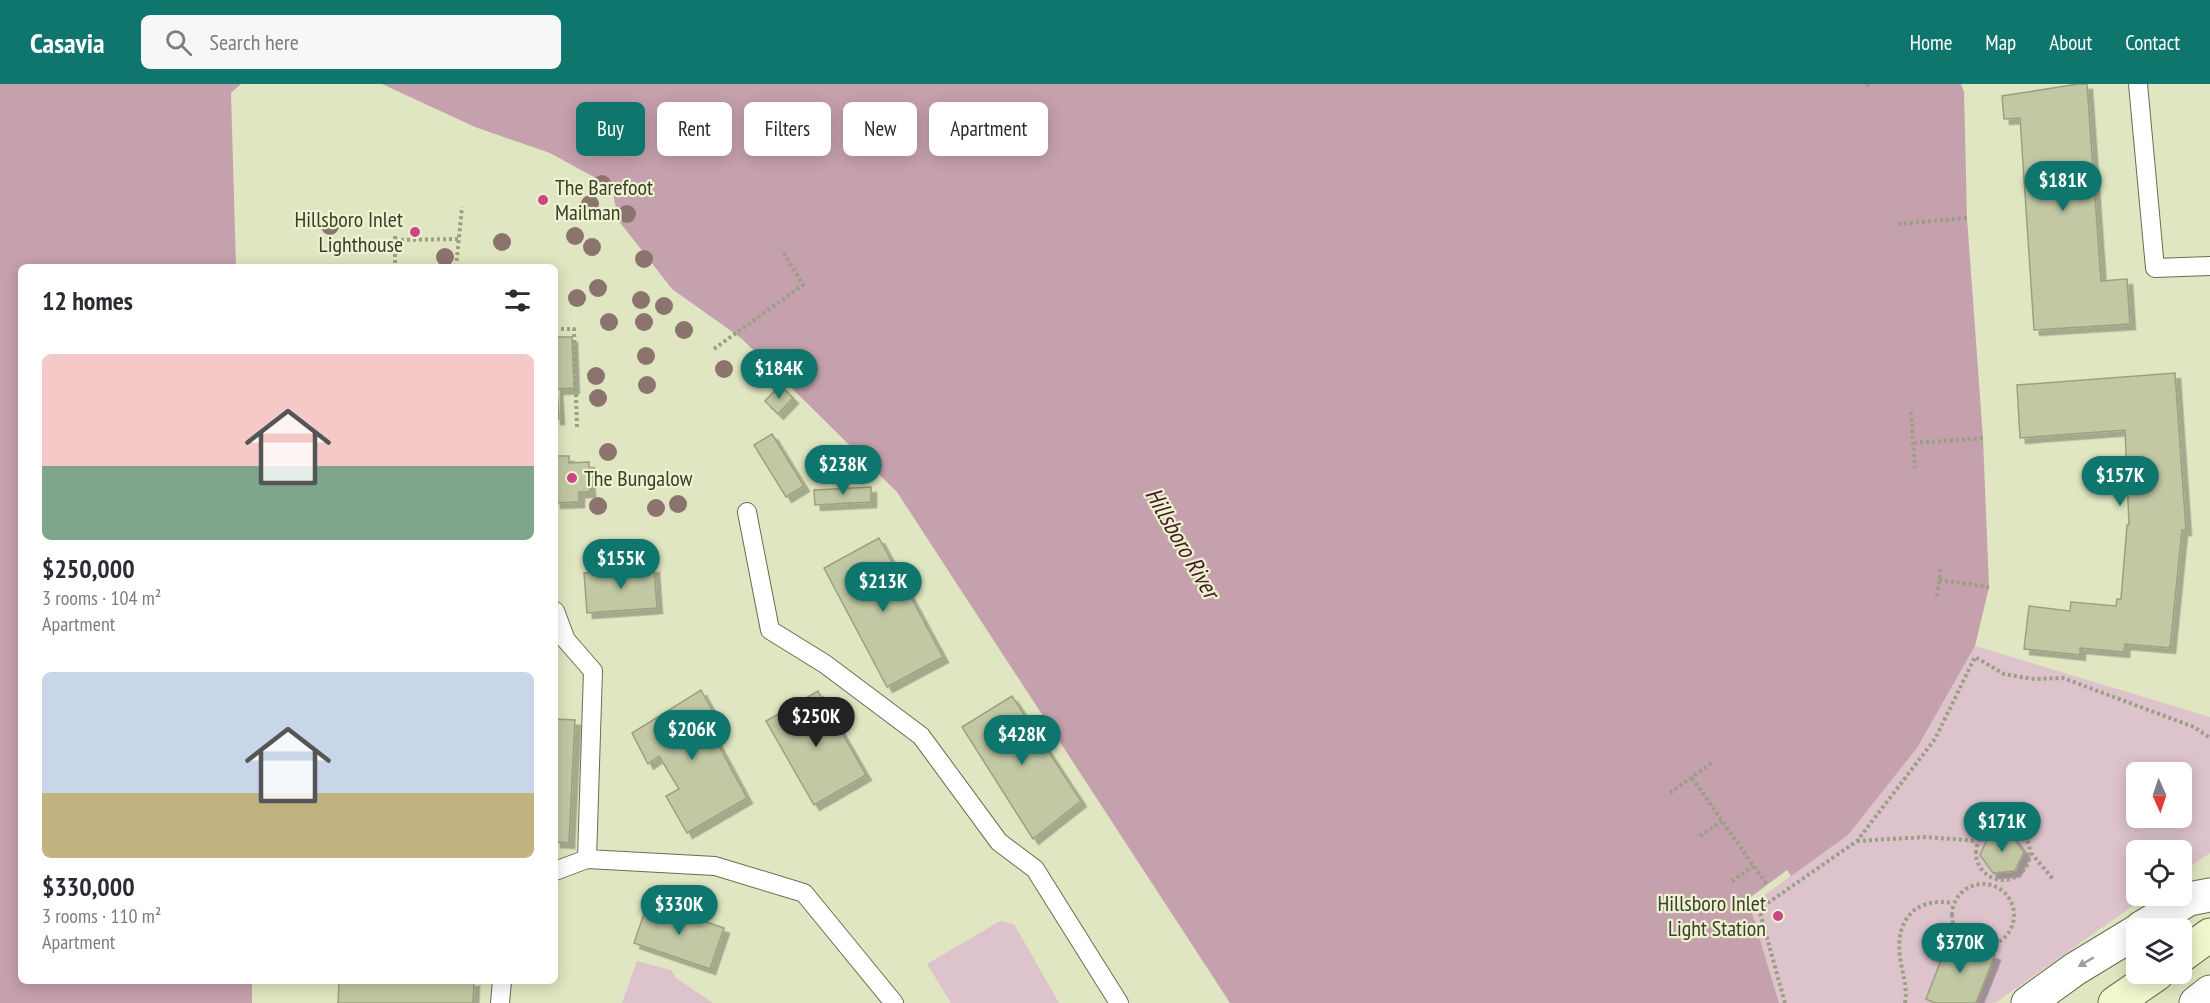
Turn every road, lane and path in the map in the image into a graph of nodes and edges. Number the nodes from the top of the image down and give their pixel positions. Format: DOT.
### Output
graph roads {
  1 [pos="2138,84"];
  2 [pos="462,207"];
  3 [pos="1967,218"];
  4 [pos="1898,224"];
  5 [pos="459,240"];
  6 [pos="782,250"];
  7 [pos="395,264"];
  8 [pos="456,264"];
  9 [pos="2210,266"];
  10 [pos="558,329"];
  11 [pos="714,349"];
  12 [pos="1911,412"];
  13 [pos="577,428"];
  14 [pos="1983,438"];
  15 [pos="1914,443"];
  16 [pos="1915,468"];
  17 [pos="747,512"];
  18 [pos="1941,567"];
  19 [pos="1939,580"];
  20 [pos="1989,587"];
  21 [pos="1937,596"];
  22 [pos="558,620"];
  23 [pos="2210,738"];
  24 [pos="1714,761"];
  25 [pos="1692,777"];
  26 [pos="1670,793"];
  27 [pos="1722,821"];
  28 [pos="1700,836"];
  29 [pos="1977,841"];
  30 [pos="1857,842"];
  31 [pos="2031,852"];
  32 [pos="587,859"];
  33 [pos="1754,866"];
  34 [pos="558,870"];
  35 [pos="2053,879"];
  36 [pos="1732,880"];
  37 [pos="1993,882"];
  38 [pos="1767,885"];
  39 [pos="2210,895"];
  40 [pos="1953,903"];
  41 [pos="2158,918"];
  42 [pos="2210,935"];
  43 [pos="2126,938"];
  44 [pos="2192,948"];
  45 [pos="502,984"];
  46 [pos="2143,984"];
  47 [pos="501,1003"];
  48 [pos="894,1003"];
  49 [pos="1119,1003"];
  50 [pos="1785,1003"];
  51 [pos="1905,1003"];
  52 [pos="2028,1003"];
  53 [pos="2115,1003"];
  1 -- 9 [label="lane"];
  2 -- 5 [label="path"];
  3 -- 4 [label="path"];
  5 -- 7 [label="path"];
  5 -- 8 [label="path"];
  6 -- 11 [label="path"];
  10 -- 13 [label="path"];
  12 -- 15 [label="path"];
  14 -- 15 [label="path"];
  15 -- 16 [label="path"];
  17 -- 49 [label="lane"];
  18 -- 19 [label="path"];
  19 -- 20 [label="path"];
  19 -- 21 [label="path"];
  22 -- 32 [label="lane"];
  23 -- 30 [label="path"];
  24 -- 25 [label="path"];
  25 -- 26 [label="path"];
  25 -- 27 [label="path"];
  27 -- 28 [label="path"];
  27 -- 33 [label="path"];
  29 -- 30 [label="path"];
  29 -- 31 [label="path"];
  29 -- 37 [label="path"];
  30 -- 50 [label="path"];
  31 -- 35 [label="path"];
  31 -- 37 [label="path"];
  32 -- 34 [label="lane"];
  32 -- 48 [label="lane"];
  33 -- 36 [label="path"];
  33 -- 38 [label="path"];
  37 -- 40 [label="path"];
  37 -- 40 [label="path"];
  39 -- 41 [label="street"];
  40 -- 51 [label="path"];
  42 -- 44 [label="main road"];
  43 -- 52 [label="street, one-way"];
  45 -- 47 [label="lane"];
  46 -- 53 [label="main road"];
}
